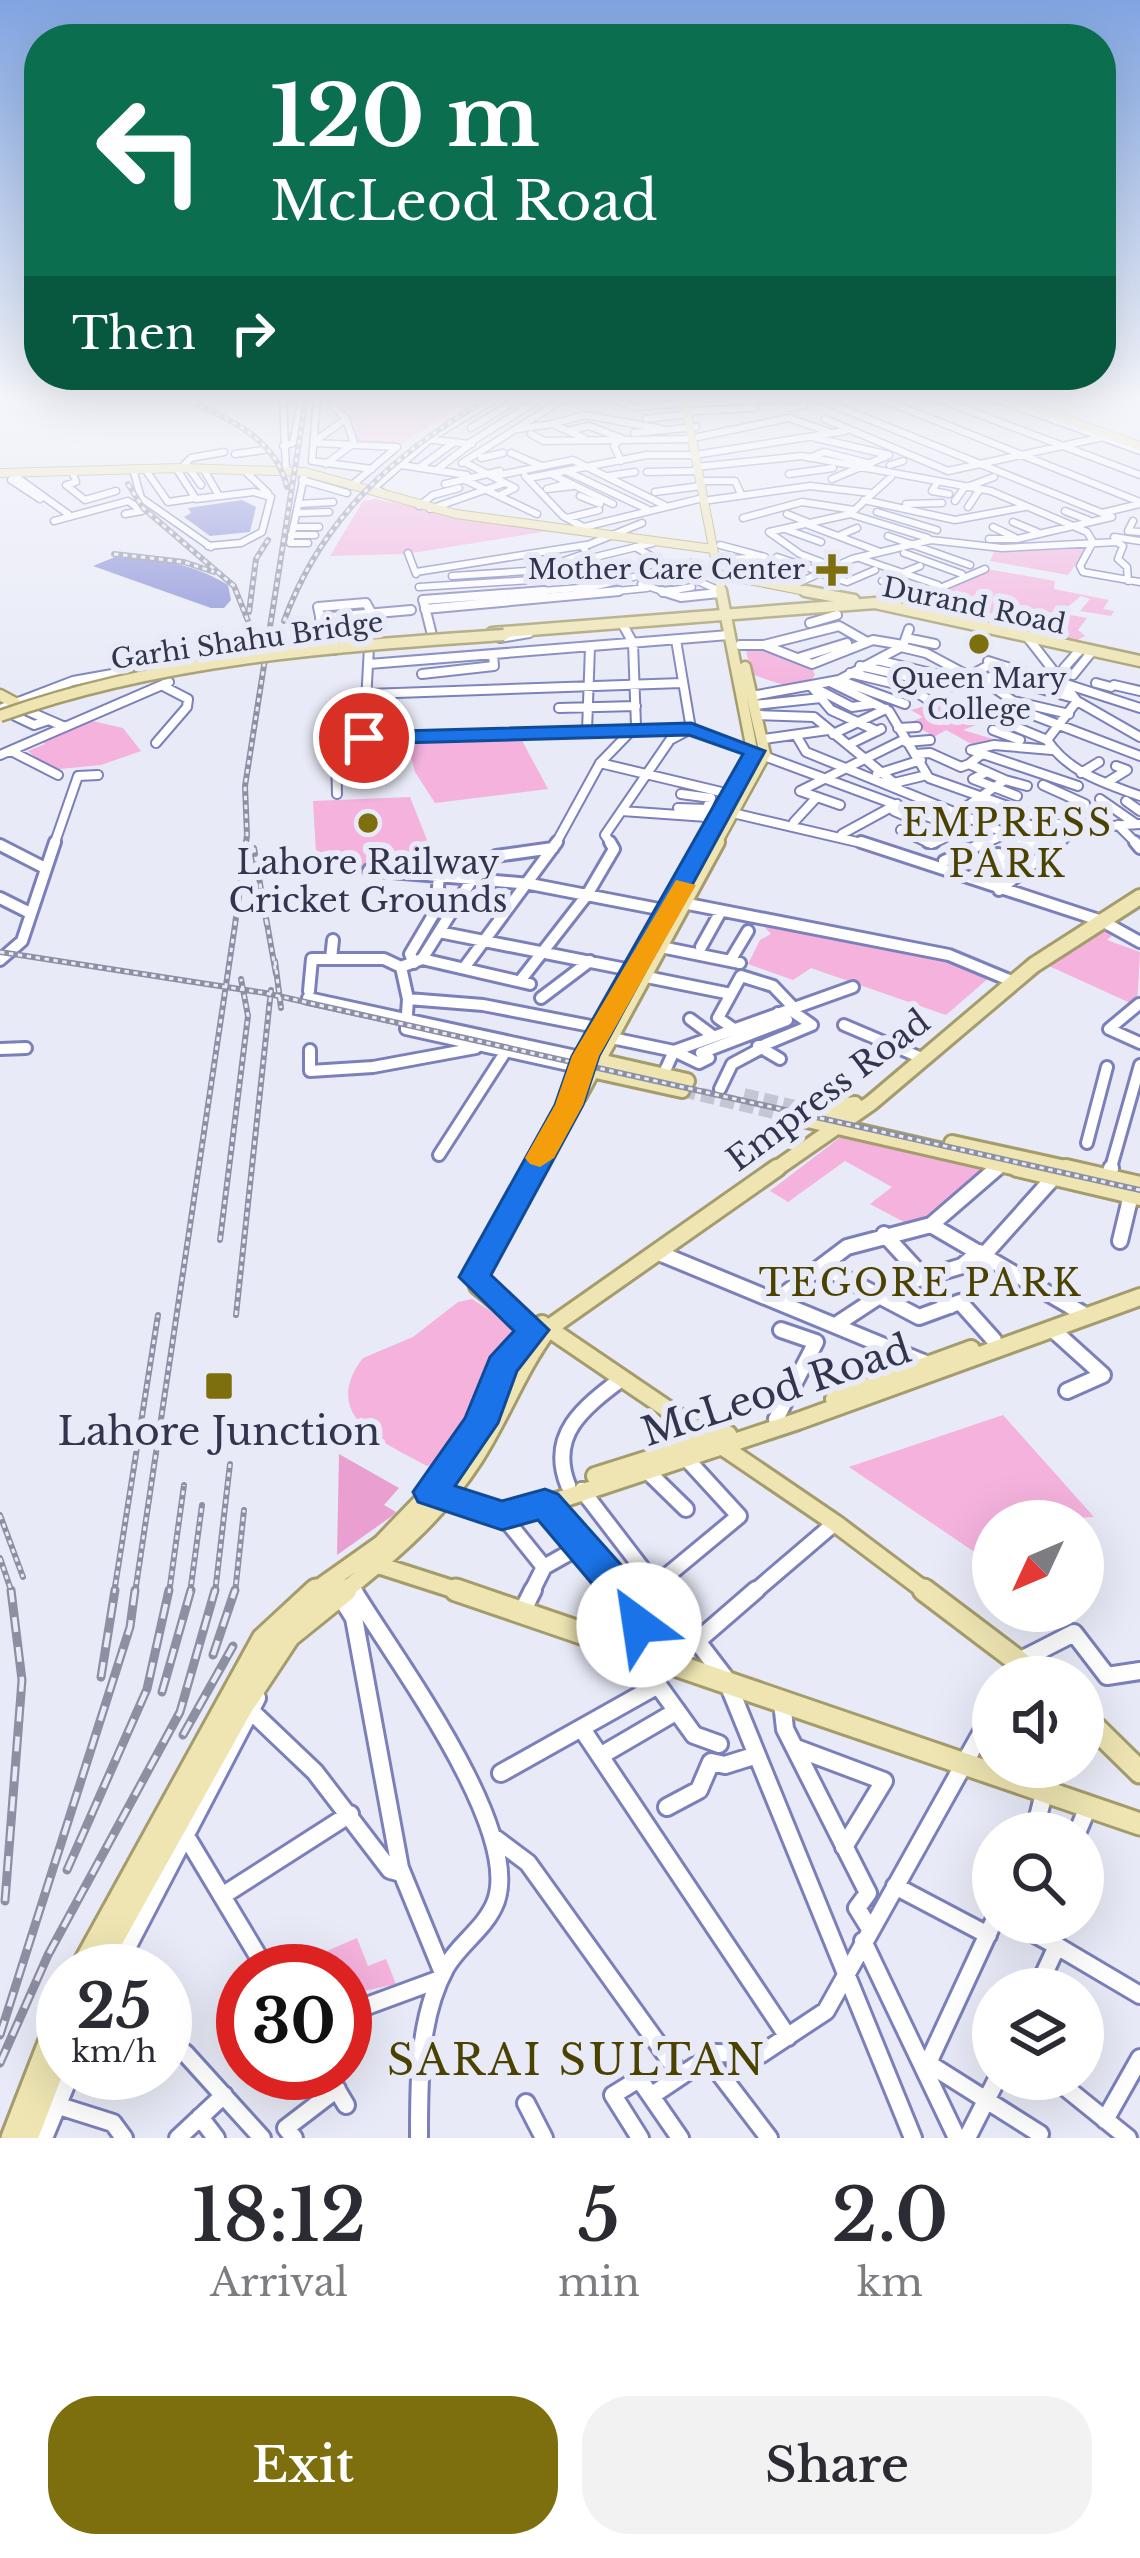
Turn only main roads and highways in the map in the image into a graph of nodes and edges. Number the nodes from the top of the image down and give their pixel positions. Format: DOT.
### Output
graph roads {
  1 [pos="384,498"];
  2 [pos="706,498"];
  3 [pos="719,551"];
  4 [pos="721,574"];
  5 [pos="868,604"];
  6 [pos="706,618"];
  7 [pos="731,628"];
  8 [pos="504,633"];
  9 [pos="532,633"];
  10 [pos="1140,662"];
  11 [pos="0,695"];
  12 [pos="15,709"];
  13 [pos="0,715"];
  14 [pos="760,753"];
  15 [pos="1140,894"];
  16 [pos="677,905"];
  17 [pos="638,974"];
  18 [pos="1010,981"];
  19 [pos="590,1064"];
  20 [pos="684,1085"];
  21 [pos="847,1116"];
  22 [pos="1137,1192"];
  23 [pos="476,1275"];
  24 [pos="1140,1293"];
  25 [pos="1082,1314"];
  26 [pos="549,1328"];
  27 [pos="905,1377"];
  28 [pos="714,1439"];
  29 [pos="575,1488"];
  30 [pos="439,1492"];
  31 [pos="403,1542"];
  32 [pos="378,1565"];
  33 [pos="424,1580"];
  34 [pos="999,1656"];
  35 [pos="256,1671"];
  36 [pos="241,1708"];
  37 [pos="1104,1737"];
  38 [pos="1140,1772"];
  39 [pos="1140,1824"];
  40 [pos="97,1944"];
  41 [pos="110,1944"];
  42 [pos="36,2071"];
  43 [pos="42,2100"];
  44 [pos="8,2138"];
  45 [pos="27,2138"];
  1 -- 3 [label="main road"];
  2 -- 3 [label="main road"];
  3 -- 4 [label="main road"];
  4 -- 5 [label="main road, Durand Road"];
  4 -- 7 [label="main road"];
  4 -- 7 [label="main road"];
  5 -- 7 [label="main road"];
  5 -- 7 [label="main road, Durand Road"];
  5 -- 10 [label="main road, Durand Road"];
  5 -- 10 [label="main road, Durand Road"];
  6 -- 7 [label="main road"];
  6 -- 9 [label="main road"];
  6 -- 9 [label="main road"];
  7 -- 14 [label="main road"];
  7 -- 14 [label="main road"];
  8 -- 9 [label="main road"];
  8 -- 13 [label="main road, Garhi Shahu Bridge, bridge"];
  8 -- 13 [label="main road, Garhi Shahu Bridge, bridge"];
  11 -- 12 [label="main road"];
  14 -- 16 [label="main road"];
  14 -- 16 [label="main road"];
  15 -- 18 [label="main road, Empress Road"];
  16 -- 17 [label="main road"];
  16 -- 17 [label="main road"];
  17 -- 19 [label="main road"];
  18 -- 21 [label="main road, Empress Road"];
  18 -- 21 [label="main road, Empress Road"];
  19 -- 20 [label="main road"];
  19 -- 23 [label="main road"];
  21 -- 21 [label="main road"];
  21 -- 22 [label="main road"];
  21 -- 22 [label="main road"];
  21 -- 26 [label="main road, Empress Road"];
  23 -- 26 [label="main road"];
  23 -- 30 [label="main road"];
  24 -- 25 [label="main road, McLeod Road"];
  25 -- 27 [label="main road, McLeod Road"];
  25 -- 27 [label="main road, McLeod Road"];
  26 -- 28 [label="main road"];
  26 -- 30 [label="main road, Empress Road"];
  27 -- 28 [label="main road, McLeod Road"];
  27 -- 28 [label="main road, McLeod Road"];
  28 -- 29 [label="main road, McLeod Road"];
  28 -- 29 [label="main road, McLeod Road"];
  28 -- 34 [label="main road"];
  29 -- 30 [label="main road, McLeod Road"];
  29 -- 30 [label="main road, McLeod Road"];
  30 -- 31 [label="main road"];
  30 -- 35 [label="main road"];
  31 -- 32 [label="main road"];
  31 -- 33 [label="main road"];
  32 -- 33 [label="main road"];
  32 -- 35 [label="main road"];
  33 -- 39 [label="main road"];
  35 -- 36 [label="main road"];
  36 -- 40 [label="main road"];
  36 -- 41 [label="main road"];
  37 -- 38 [label="main road"];
  42 -- 44 [label="main road"];
  43 -- 45 [label="main road"];
}
